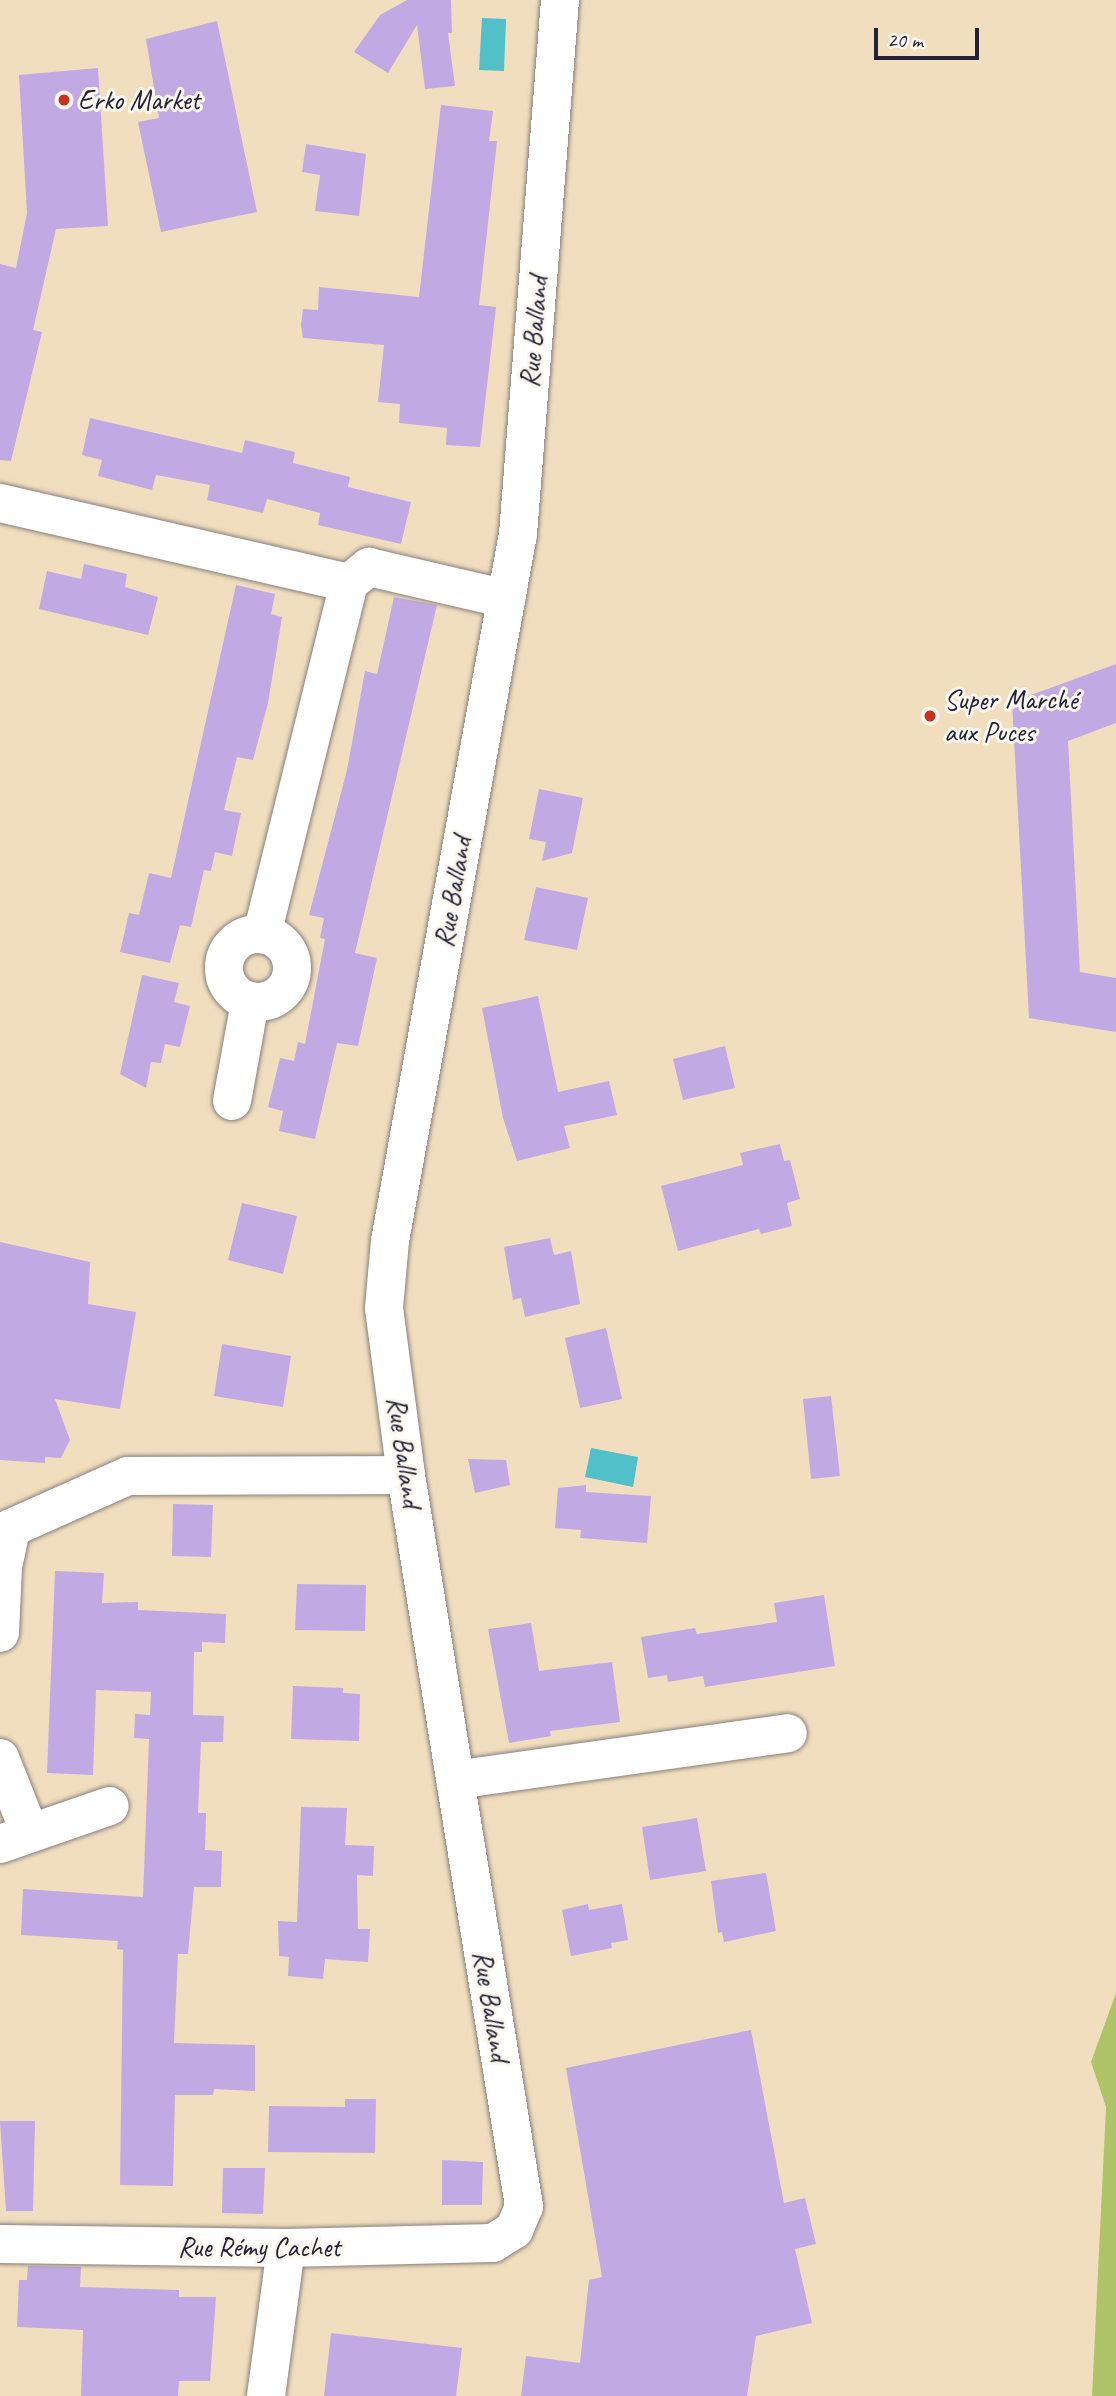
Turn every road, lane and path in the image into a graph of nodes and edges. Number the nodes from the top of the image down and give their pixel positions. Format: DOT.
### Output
graph roads {
  1 [pos="560,0"];
  2 [pos="0,503"];
  3 [pos="349,583"];
  4 [pos="506,598"];
  5 [pos="232,1101"];
  6 [pos="406,1475"];
  7 [pos="0,1633"];
  8 [pos="788,1733"];
  9 [pos="0,1758"];
  10 [pos="455,1780"];
  11 [pos="110,1806"];
  12 [pos="15,1838"];
  13 [pos="514,2230"];
  14 [pos="0,2244"];
  15 [pos="286,2248"];
  16 [pos="266,2396"];
  1 -- 4 [label="street, Rue Balland"];
  2 -- 3 [label="street"];
  3 -- 4 [label="street"];
  3 -- 5 [label="street"];
  4 -- 6 [label="street, Rue Balland"];
  6 -- 7 [label="street"];
  6 -- 10 [label="street, Rue Balland"];
  8 -- 10 [label="street"];
  9 -- 12 [label="street"];
  10 -- 13 [label="street, Rue Balland"];
  11 -- 12 [label="street"];
  13 -- 15 [label="street, Rue Rémy Cachet"];
  14 -- 15 [label="street, Rue Rémy Cachet"];
  15 -- 16 [label="street"];
}
